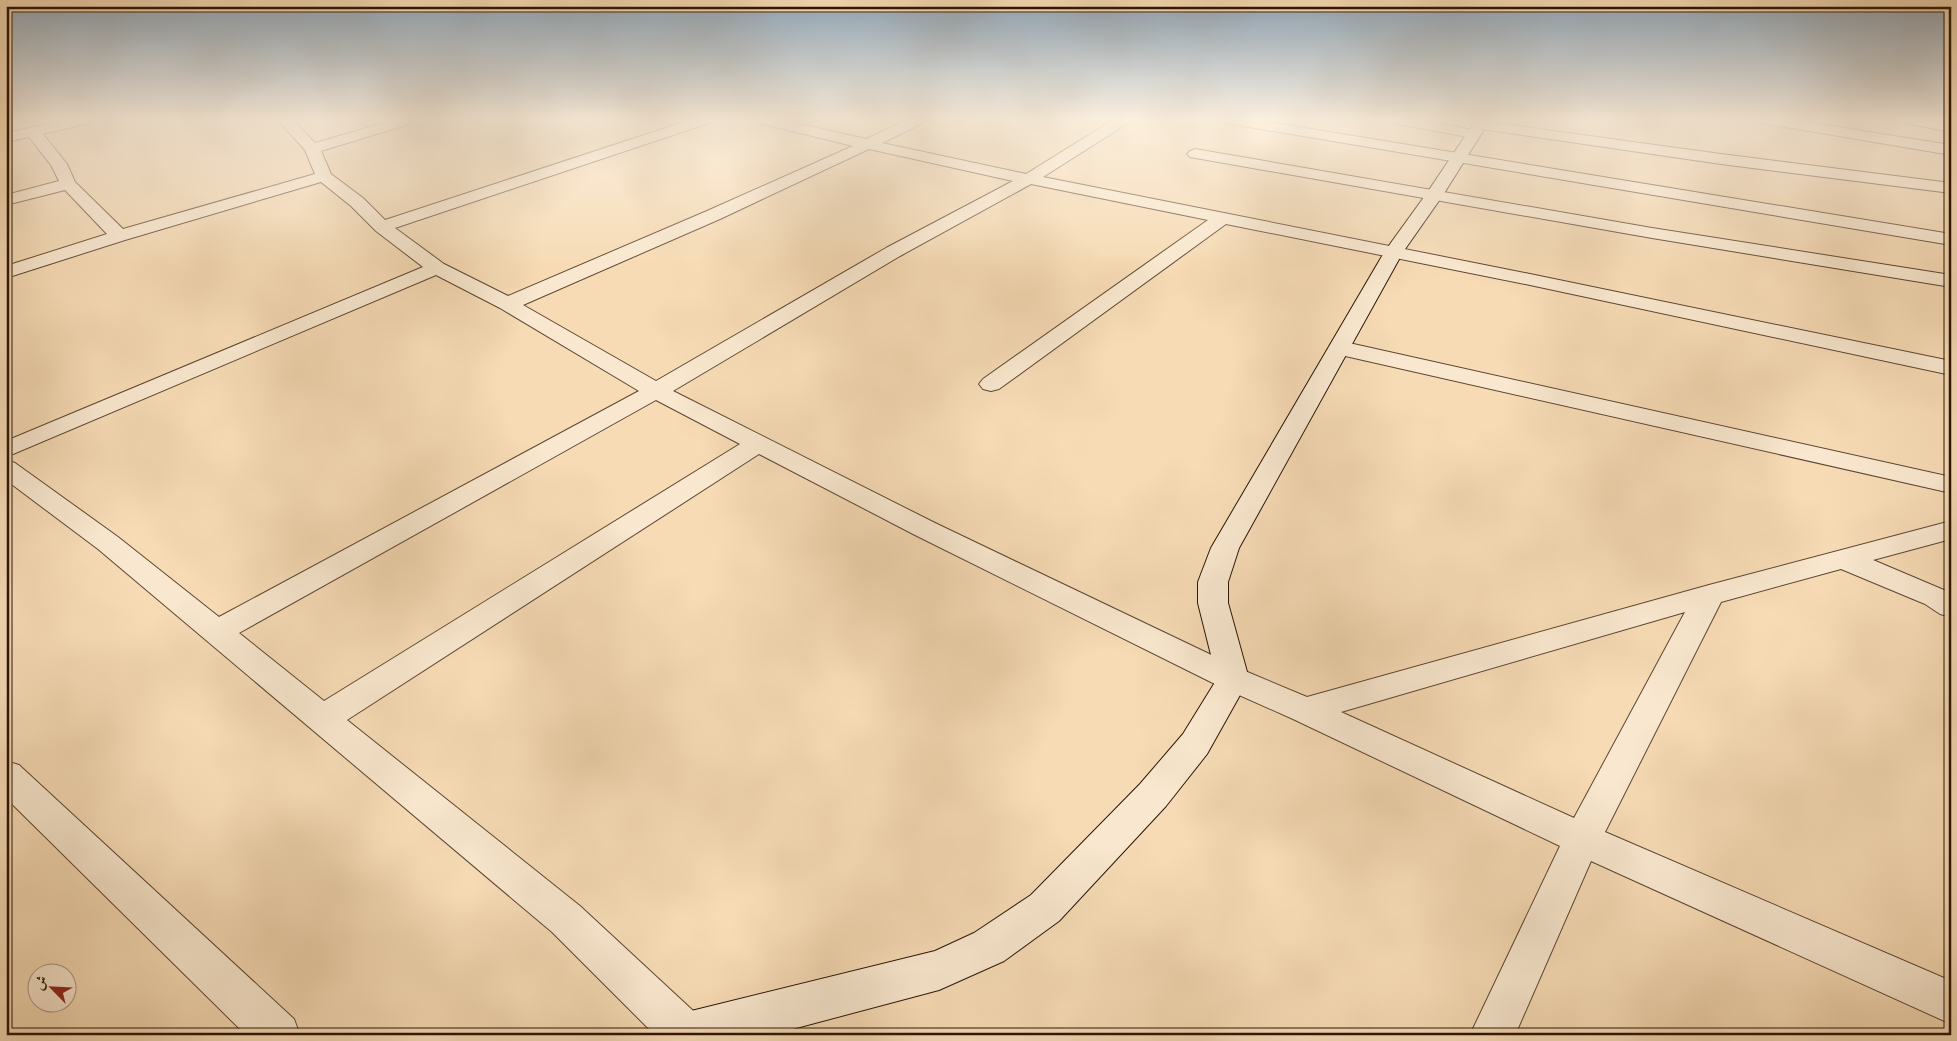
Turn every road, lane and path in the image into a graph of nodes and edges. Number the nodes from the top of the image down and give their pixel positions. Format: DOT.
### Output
graph roads {
  1 [pos="61,169"];
  2 [pos="321,169"];
  3 [pos="558,169"];
  4 [pos="814,169"];
  5 [pos="974,169"];
  6 [pos="1045,169"];
  7 [pos="1280,169"];
  8 [pos="1451,169"];
  9 [pos="1629,169"];
  10 [pos="1797,169"];
  11 [pos="324,176"];
  12 [pos="1027,180"];
  13 [pos="68,184"];
  14 [pos="1951,188"];
  15 [pos="1435,195"];
  16 [pos="6,200"];
  17 [pos="1223,218"];
  18 [pos="382,227"];
  19 [pos="119,236"];
  20 [pos="1951,240"];
  21 [pos="1394,251"];
  22 [pos="437,268"];
  23 [pos="6,272"];
  24 [pos="1951,281"];
  25 [pos="507,304"];
  26 [pos="1340,348"];
  27 [pos="1951,368"];
  28 [pos="991,384"];
  29 [pos="656,391"];
  30 [pos="758,443"];
  31 [pos="6,450"];
  32 [pos="6,468"];
  33 [pos="1951,485"];
  34 [pos="1951,530"];
  35 [pos="1842,559"];
  36 [pos="1709,595"];
  37 [pos="1951,606"];
  38 [pos="216,632"];
  39 [pos="1233,679"];
  40 [pos="1306,710"];
  41 [pos="322,718"];
  42 [pos="6,775"];
  43 [pos="1582,839"];
  44 [pos="1951,1003"];
  45 [pos="278,1035"];
  46 [pos="685,1035"];
  47 [pos="1492,1035"];
  1 -- 13 [label="street"];
  2 -- 11 [label="street"];
  3 -- 18 [label="street"];
  4 -- 25 [label="street"];
  5 -- 12 [label="street"];
  6 -- 12 [label="street"];
  7 -- 15 [label="street"];
  8 -- 15 [label="street"];
  9 -- 20 [label="street"];
  10 -- 14 [label="street"];
  11 -- 18 [label="street"];
  11 -- 19 [label="street"];
  12 -- 17 [label="street"];
  12 -- 29 [label="street"];
  13 -- 16 [label="street"];
  13 -- 19 [label="street"];
  15 -- 21 [label="street"];
  15 -- 24 [label="street"];
  17 -- 21 [label="street"];
  17 -- 28 [label="street"];
  18 -- 22 [label="street"];
  19 -- 23 [label="street"];
  21 -- 26 [label="street"];
  21 -- 27 [label="street"];
  22 -- 25 [label="street"];
  22 -- 31 [label="street"];
  25 -- 29 [label="street"];
  26 -- 33 [label="street"];
  26 -- 39 [label="street"];
  29 -- 30 [label="street"];
  29 -- 38 [label="street"];
  30 -- 39 [label="street"];
  30 -- 41 [label="street"];
  32 -- 38 [label="street"];
  34 -- 35 [label="street"];
  35 -- 36 [label="street"];
  35 -- 37 [label="street"];
  36 -- 40 [label="street"];
  36 -- 43 [label="street"];
  38 -- 41 [label="street"];
  39 -- 40 [label="street"];
  39 -- 46 [label="street"];
  40 -- 43 [label="street"];
  41 -- 46 [label="street"];
  42 -- 45 [label="street"];
  43 -- 44 [label="street"];
  43 -- 47 [label="street"];
}
